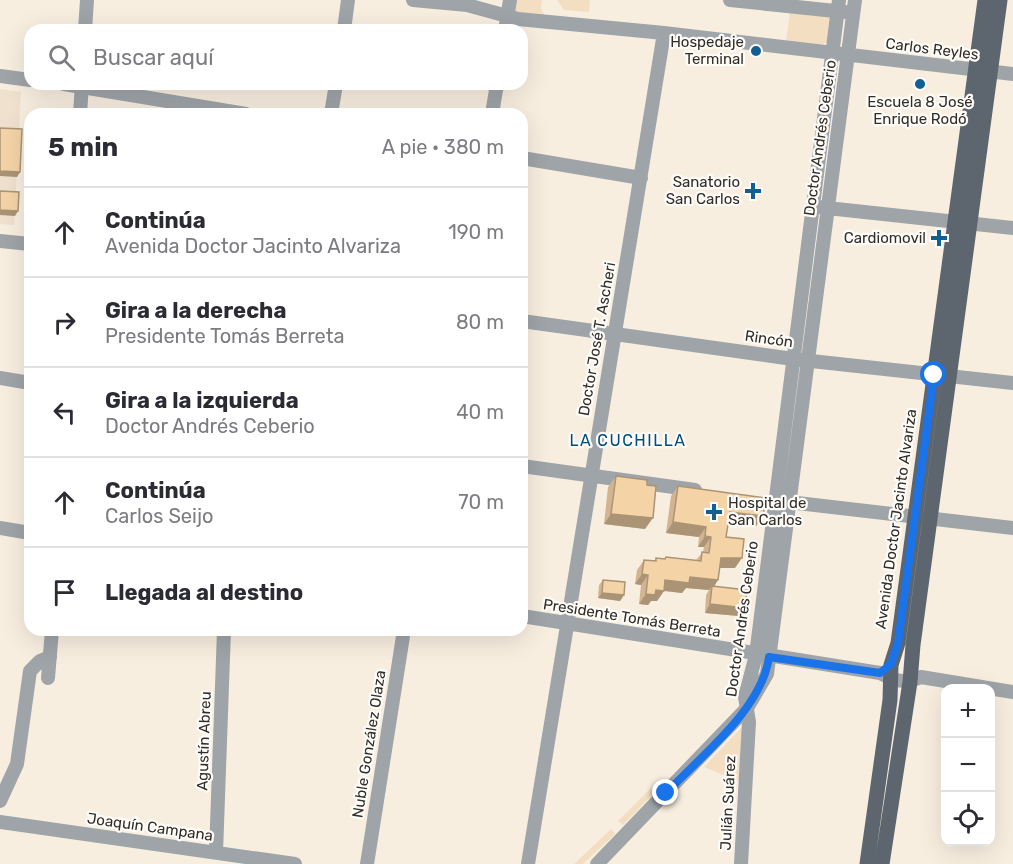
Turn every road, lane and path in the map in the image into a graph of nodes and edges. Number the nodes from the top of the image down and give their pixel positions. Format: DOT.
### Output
graph roads {
  1 [pos="87,0"];
  2 [pos="348,0"];
  3 [pos="413,0"];
  4 [pos="510,0"];
  5 [pos="730,0"];
  6 [pos="985,0"];
  7 [pos="1000,0"];
  8 [pos="838,6"];
  9 [pos="854,7"];
  10 [pos="85,24"];
  11 [pos="345,24"];
  12 [pos="506,24"];
  13 [pos="528,25"];
  14 [pos="664,33"];
  15 [pos="831,53"];
  16 [pos="848,55"];
  17 [pos="983,71"];
  18 [pos="1013,74"];
  19 [pos="0,76"];
  20 [pos="24,79"];
  21 [pos="82,90"];
  22 [pos="110,90"];
  23 [pos="335,90"];
  24 [pos="496,90"];
  25 [pos="80,108"];
  26 [pos="212,108"];
  27 [pos="332,108"];
  28 [pos="493,108"];
  29 [pos="528,159"];
  30 [pos="641,178"];
  31 [pos="812,206"];
  32 [pos="827,208"];
  33 [pos="963,222"];
  34 [pos="1013,228"];
  35 [pos="0,241"];
  36 [pos="24,243"];
  37 [pos="528,322"];
  38 [pos="615,335"];
  39 [pos="800,360"];
  40 [pos="941,376"];
  41 [pos="0,378"];
  42 [pos="24,382"];
  43 [pos="1013,383"];
  44 [pos="528,467"];
  45 [pos="590,475"];
  46 [pos="713,492"];
  47 [pos="759,498"];
  48 [pos="781,501"];
  49 [pos="915,515"];
  50 [pos="931,517"];
  51 [pos="0,528"];
  52 [pos="1013,528"];
  53 [pos="24,532"];
  54 [pos="528,617"];
  55 [pos="566,624"];
  56 [pos="52,636"];
  57 [pos="224,636"];
  58 [pos="403,636"];
  59 [pos="763,656"];
  60 [pos="50,657"];
  61 [pos="887,672"];
  62 [pos="914,676"];
  63 [pos="48,678"];
  64 [pos="1013,692"];
  65 [pos="747,708"];
  66 [pos="0,801"];
  67 [pos="0,822"];
  68 [pos="216,853"];
  69 [pos="295,864"];
  70 [pos="367,864"];
  71 [pos="528,864"];
  72 [pos="597,864"];
  73 [pos="741,864"];
  74 [pos="867,864"];
  75 [pos="882,864"];
  1 -- 10 [label="street"];
  2 -- 11 [label="street"];
  3 -- 12 [label="street, Carlos Reyles"];
  4 -- 12 [label="street"];
  5 -- 8 [label="street"];
  6 -- 17 [label="main road, Avenida Doctor Jacinto Alvariza"];
  7 -- 17 [label="main road, Avenida Doctor Jacinto Alvariza"];
  8 -- 9 [label="street"];
  8 -- 15 [label="street, Doctor Andrés Ceberio"];
  9 -- 16 [label="street, Doctor Andrés Ceberio"];
  13 -- 14 [label="street, Carlos Reyles"];
  14 -- 15 [label="street, Carlos Reyles"];
  14 -- 30 [label="street, Doctor José T. Ascheri"];
  15 -- 16 [label="street, Carlos Reyles"];
  15 -- 31 [label="street, Doctor Andrés Ceberio"];
  16 -- 17 [label="street, Carlos Reyles"];
  16 -- 32 [label="street, Doctor Andrés Ceberio"];
  17 -- 18 [label="street, Carlos Reyles"];
  17 -- 33 [label="main road, Avenida Doctor Jacinto Alvariza"];
  19 -- 20 [label="street"];
  21 -- 25 [label="street"];
  22 -- 26 [label="street"];
  23 -- 27 [label="street"];
  24 -- 28 [label="street"];
  29 -- 30 [label="street"];
  30 -- 38 [label="street, Doctor José T. Ascheri"];
  31 -- 32 [label="street"];
  31 -- 39 [label="street, Doctor Andrés Ceberio"];
  32 -- 33 [label="street"];
  32 -- 39 [label="street, Doctor Andrés Ceberio"];
  33 -- 34 [label="street"];
  33 -- 40 [label="main road, Avenida Doctor Jacinto Alvariza"];
  35 -- 36 [label="street"];
  37 -- 38 [label="street, Rincón"];
  38 -- 39 [label="street, Rincón"];
  38 -- 45 [label="street, Doctor José T. Ascheri"];
  39 -- 40 [label="street, Rincón"];
  39 -- 48 [label="street, Doctor Andrés Ceberio"];
  40 -- 43 [label="street, Rincón"];
  40 -- 49 [label="main road, Avenida Doctor Jacinto Alvariza"];
  40 -- 50 [label="main road, Avenida Doctor Jacinto Alvariza"];
  41 -- 42 [label="street"];
  44 -- 45 [label="street"];
  45 -- 46 [label="street"];
  45 -- 55 [label="street, Doctor José T. Ascheri"];
  47 -- 48 [label="street"];
  48 -- 49 [label="street"];
  48 -- 59 [label="street, Doctor Andrés Ceberio"];
  49 -- 50 [label="street"];
  49 -- 61 [label="main road, Avenida Doctor Jacinto Alvariza"];
  50 -- 52 [label="street"];
  50 -- 62 [label="main road, Avenida Doctor Jacinto Alvariza"];
  51 -- 53 [label="street"];
  54 -- 55 [label="street, Presidente Tomás Berreta"];
  55 -- 59 [label="street, Presidente Tomás Berreta"];
  55 -- 71 [label="street, Doctor José T. Ascheri"];
  56 -- 60 [label="street"];
  57 -- 68 [label="street, Agustín Abreu"];
  58 -- 70 [label="street, Nuble González Olaza"];
  59 -- 61 [label="street, Presidente Tomás Berreta"];
  59 -- 65 [label="street, Doctor Andrés Ceberio"];
  60 -- 63 [label="street"];
  60 -- 66 [label="street"];
  61 -- 62 [label="street, Presidente Tomás Berreta"];
  61 -- 74 [label="main road, Avenida Doctor Jacinto Alvariza"];
  62 -- 64 [label="street, Presidente Tomás Berreta"];
  62 -- 75 [label="main road, Avenida Doctor Jacinto Alvariza"];
  65 -- 72 [label="street, Doctor Andrés Ceberio"];
  65 -- 73 [label="street, Julián Suárez"];
  67 -- 68 [label="street, Joaquín Campana"];
  68 -- 69 [label="street, Joaquín Campana"];
}
